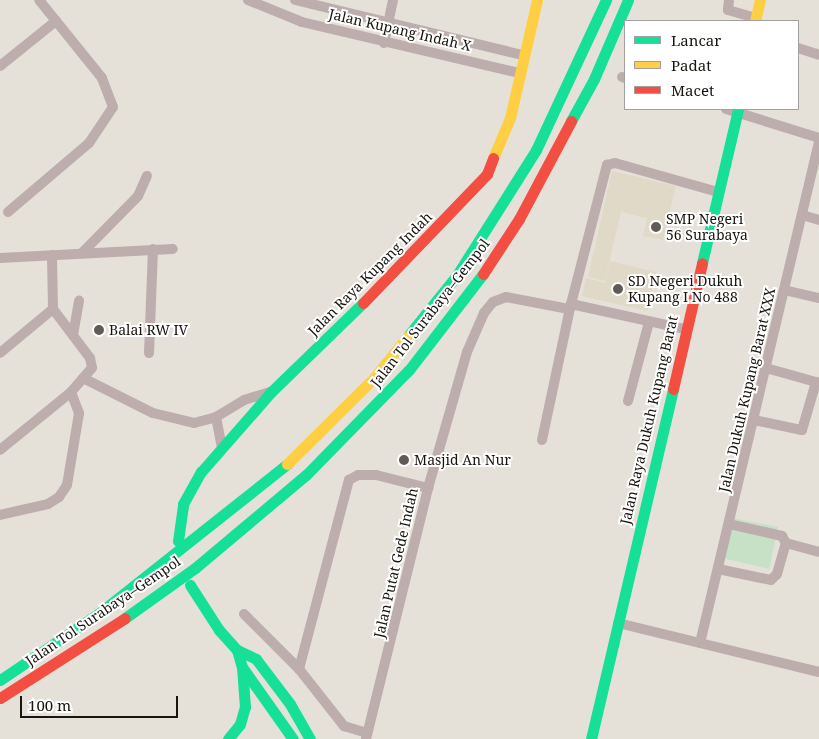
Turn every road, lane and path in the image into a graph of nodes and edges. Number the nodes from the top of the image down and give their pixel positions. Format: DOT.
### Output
graph roads {
  1 [pos="39,0"];
  2 [pos="248,0"];
  3 [pos="295,0"];
  4 [pos="393,0"];
  5 [pos="537,0"];
  6 [pos="606,0"];
  7 [pos="628,0"];
  8 [pos="729,0"];
  9 [pos="760,0"];
  10 [pos="756,20"];
  11 [pos="56,21"];
  12 [pos="388,24"];
  13 [pos="384,43"];
  14 [pos="799,48"];
  15 [pos="524,55"];
  16 [pos="819,55"];
  17 [pos="0,66"];
  18 [pos="520,73"];
  19 [pos="733,110"];
  20 [pos="819,140"];
  21 [pos="148,176"];
  22 [pos="718,192"];
  23 [pos="8,212"];
  24 [pos="802,215"];
  25 [pos="819,220"];
  26 [pos="153,249"];
  27 [pos="173,249"];
  28 [pos="82,253"];
  29 [pos="52,255"];
  30 [pos="0,258"];
  31 [pos="784,290"];
  32 [pos="819,298"];
  33 [pos="78,301"];
  34 [pos="570,307"];
  35 [pos="53,309"];
  36 [pos="650,322"];
  37 [pos="685,330"];
  38 [pos="73,335"];
  39 [pos="0,353"];
  40 [pos="149,353"];
  41 [pos="766,368"];
  42 [pos="83,378"];
  43 [pos="71,392"];
  44 [pos="271,392"];
  45 [pos="628,401"];
  46 [pos="216,417"];
  47 [pos="754,420"];
  48 [pos="542,440"];
  49 [pos="222,448"];
  50 [pos="0,450"];
  51 [pos="428,488"];
  52 [pos="0,515"];
  53 [pos="729,524"];
  54 [pos="178,541"];
  55 [pos="786,544"];
  56 [pos="819,552"];
  57 [pos="718,569"];
  58 [pos="190,585"];
  59 [pos="244,614"];
  60 [pos="618,624"];
  61 [pos="700,643"];
  62 [pos="237,650"];
  63 [pos="242,667"];
  64 [pos="299,669"];
  65 [pos="819,672"];
  66 [pos="0,680"];
  67 [pos="0,698"];
  68 [pos="290,704"];
  69 [pos="367,736"];
  70 [pos="228,739"];
  71 [pos="293,739"];
  72 [pos="310,739"];
  73 [pos="321,739"];
  74 [pos="591,739"];
  1 -- 11 [label="street"];
  2 -- 13 [label="street, Jalan Kupang Indah X"];
  3 -- 12 [label="street, Jalan Kupang Indah X"];
  4 -- 12 [label="street"];
  5 -- 15 [label="main road, Jalan Raya Kupang Indah"];
  6 -- 66 [label="main road, Jalan Tol Surabaya–Gempol"];
  7 -- 67 [label="main road, Jalan Tol Surabaya–Gempol"];
  8 -- 10 [label="street"];
  9 -- 10 [label="main road"];
  11 -- 17 [label="street"];
  11 -- 23 [label="street"];
  12 -- 13 [label="street"];
  12 -- 15 [label="street, Jalan Kupang Indah X"];
  13 -- 18 [label="street, Jalan Kupang Indah X"];
  14 -- 16 [label="street"];
  15 -- 18 [label="main road, Jalan Raya Kupang Indah"];
  18 -- 44 [label="main road, Jalan Raya Kupang Indah"];
  19 -- 20 [label="street"];
  19 -- 22 [label="main road, Jalan Raya Dukuh Kupang Barat"];
  20 -- 24 [label="street, Jalan Dukuh Kupang Barat XXX"];
  21 -- 28 [label="street"];
  22 -- 34 [label="street"];
  22 -- 37 [label="main road, Jalan Raya Dukuh Kupang Barat"];
  24 -- 25 [label="street"];
  24 -- 31 [label="street, Jalan Dukuh Kupang Barat XXX"];
  26 -- 27 [label="street"];
  26 -- 28 [label="street"];
  26 -- 40 [label="street"];
  28 -- 29 [label="street"];
  29 -- 30 [label="street"];
  29 -- 35 [label="street"];
  31 -- 32 [label="street"];
  31 -- 41 [label="street, Jalan Dukuh Kupang Barat XXX"];
  33 -- 38 [label="street"];
  34 -- 36 [label="street, Jalan Putat Gede Indah"];
  34 -- 48 [label="street"];
  34 -- 51 [label="street, Jalan Putat Gede Indah"];
  35 -- 38 [label="street"];
  35 -- 39 [label="street"];
  36 -- 37 [label="street, Jalan Putat Gede Indah"];
  36 -- 45 [label="street"];
  37 -- 60 [label="main road, Jalan Raya Dukuh Kupang Barat"];
  38 -- 42 [label="street"];
  41 -- 47 [label="street, Jalan Dukuh Kupang Barat XXX"];
  41 -- 47 [label="street"];
  42 -- 43 [label="street"];
  42 -- 46 [label="street"];
  43 -- 50 [label="street"];
  43 -- 52 [label="street"];
  44 -- 46 [label="street"];
  44 -- 49 [label="main road, Jalan Raya Kupang Indah"];
  46 -- 49 [label="street"];
  47 -- 53 [label="street, Jalan Dukuh Kupang Barat XXX"];
  49 -- 54 [label="main road, Jalan Raya Kupang Indah"];
  51 -- 64 [label="street"];
  51 -- 69 [label="street, Jalan Putat Gede Indah"];
  53 -- 55 [label="street"];
  53 -- 57 [label="street, Jalan Dukuh Kupang Barat XXX"];
  55 -- 56 [label="street"];
  55 -- 57 [label="street"];
  57 -- 61 [label="street, Jalan Dukuh Kupang Barat XXX"];
  58 -- 62 [label="main road"];
  59 -- 64 [label="street"];
  60 -- 61 [label="street"];
  60 -- 74 [label="main road, Jalan Raya Dukuh Kupang Barat"];
  61 -- 65 [label="street"];
  62 -- 63 [label="main road"];
  62 -- 68 [label="main road"];
  63 -- 70 [label="main road"];
  63 -- 71 [label="main road"];
  64 -- 69 [label="street"];
  68 -- 72 [label="main road"];
  68 -- 73 [label="main road"];
}
